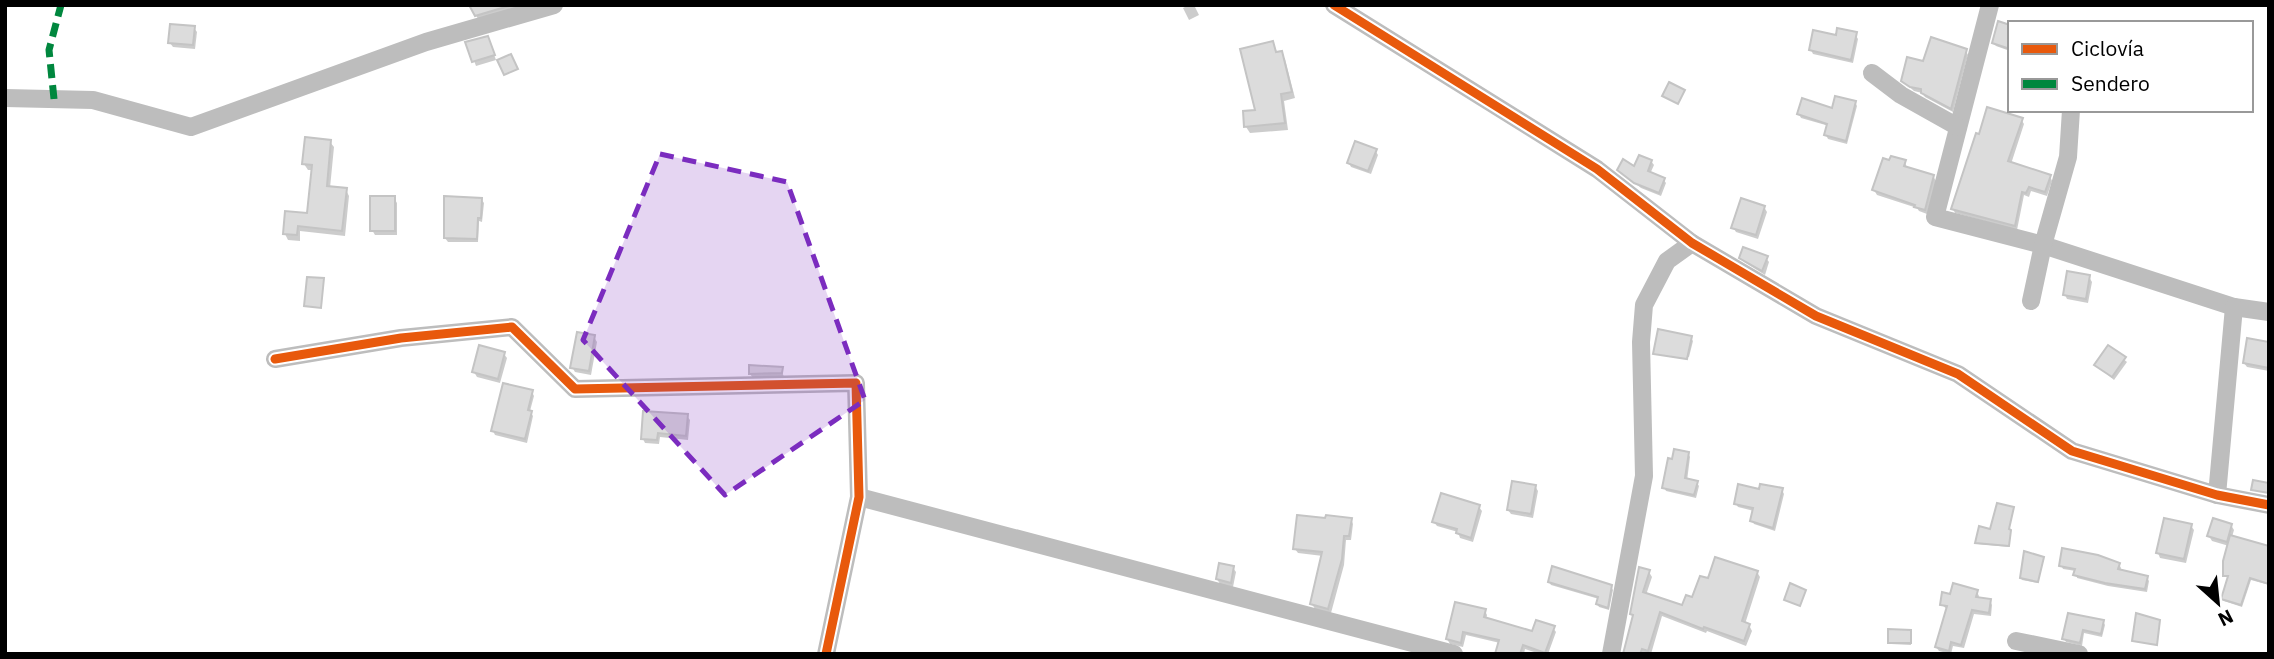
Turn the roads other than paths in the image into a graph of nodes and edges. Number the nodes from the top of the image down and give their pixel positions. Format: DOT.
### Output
graph roads {
  1 [pos="554,5"];
  2 [pos="1334,5"];
  3 [pos="1990,5"];
  4 [pos="1872,73"];
  5 [pos="5,98"];
  6 [pos="2071,112"];
  7 [pos="1958,127"];
  8 [pos="1692,243"];
  9 [pos="2043,245"];
  10 [pos="2031,301"];
  11 [pos="2234,307"];
  12 [pos="2269,312"];
  13 [pos="275,359"];
  14 [pos="2217,495"];
  15 [pos="859,497"];
  16 [pos="2269,505"];
  17 [pos="2016,641"];
  18 [pos="826,654"];
  19 [pos="1454,654"];
  20 [pos="1611,654"];
  21 [pos="2079,654"];
  1 -- 5 [label="street"];
  2 -- 8 [label="street"];
  3 -- 7 [label="street"];
  4 -- 7 [label="street"];
  6 -- 9 [label="street"];
  7 -- 9 [label="street"];
  8 -- 14 [label="street"];
  8 -- 20 [label="street"];
  9 -- 10 [label="street"];
  9 -- 11 [label="street"];
  11 -- 12 [label="street"];
  11 -- 14 [label="street"];
  13 -- 15 [label="street"];
  14 -- 16 [label="street"];
  15 -- 18 [label="street"];
  15 -- 19 [label="street"];
  17 -- 21 [label="street"];
}
